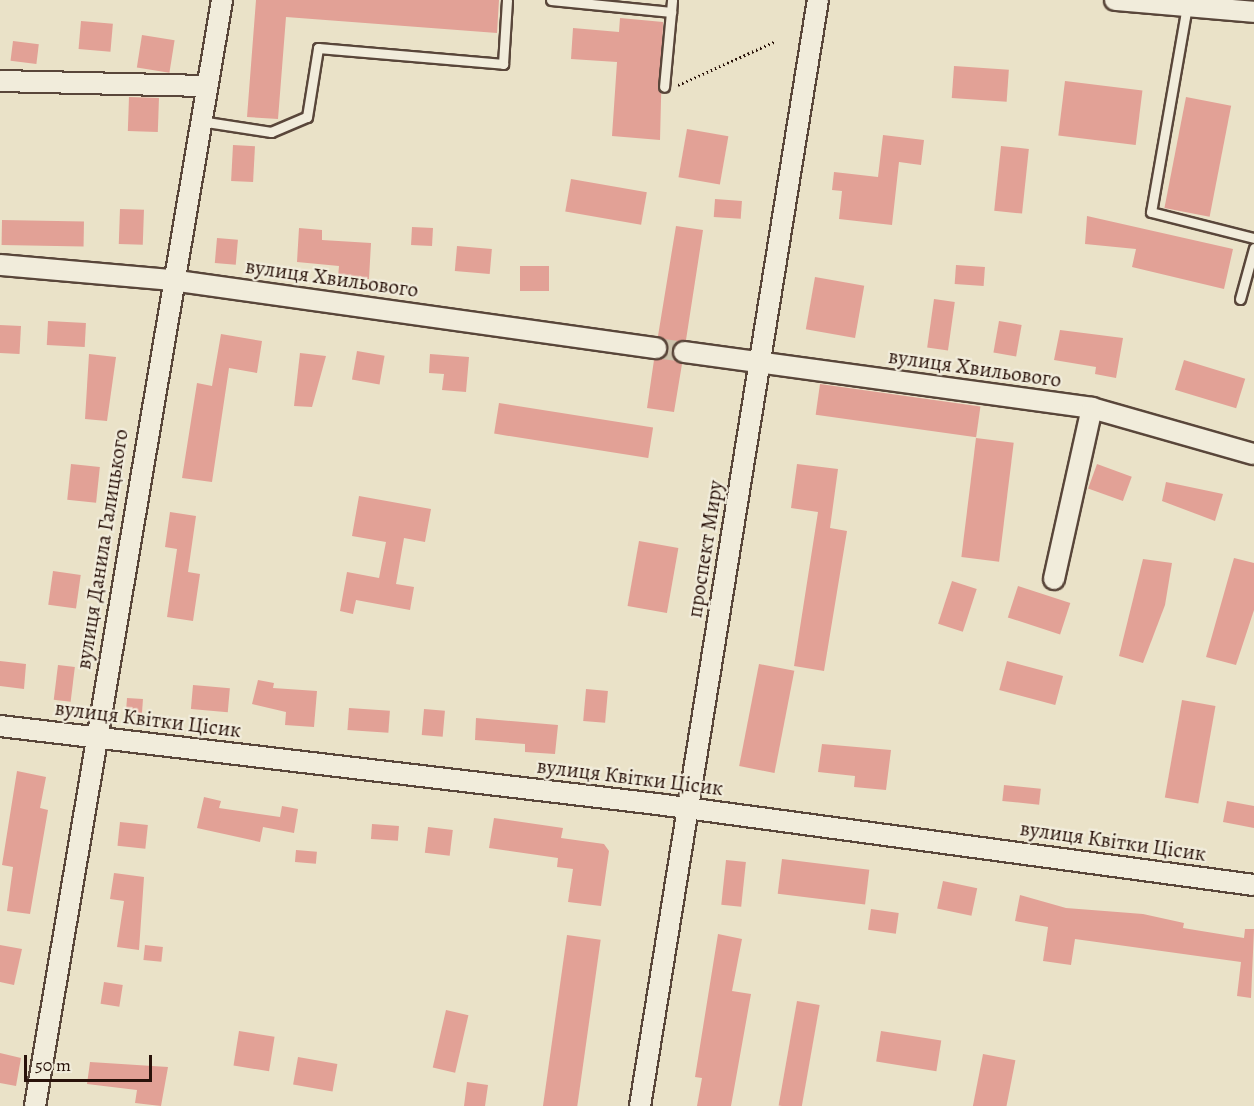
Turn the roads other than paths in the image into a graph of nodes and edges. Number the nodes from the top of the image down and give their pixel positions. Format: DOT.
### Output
graph roads {
  1 [pos="222,0"];
  2 [pos="507,0"];
  3 [pos="551,0"];
  4 [pos="672,0"];
  5 [pos="818,0"];
  6 [pos="1115,0"];
  7 [pos="1187,6"];
  8 [pos="672,12"];
  9 [pos="1254,12"];
  10 [pos="0,81"];
  11 [pos="206,86"];
  12 [pos="664,87"];
  13 [pos="200,121"];
  14 [pos="1254,238"];
  15 [pos="1254,248"];
  16 [pos="0,265"];
  17 [pos="171,280"];
  18 [pos="1240,299"];
  19 [pos="656,348"];
  20 [pos="684,352"];
  21 [pos="759,362"];
  22 [pos="1092,408"];
  23 [pos="1254,454"];
  24 [pos="1054,579"];
  25 [pos="0,726"];
  26 [pos="95,736"];
  27 [pos="688,808"];
  28 [pos="1254,885"];
  29 [pos="35,1106"];
  30 [pos="640,1106"];
  1 -- 11 [label="street, вулиця Данила Галицького"];
  2 -- 13 [label="lane"];
  3 -- 8 [label="lane"];
  4 -- 8 [label="lane"];
  5 -- 21 [label="street, проспект Миру"];
  6 -- 7 [label="street"];
  7 -- 9 [label="street"];
  7 -- 14 [label="lane"];
  8 -- 12 [label="lane"];
  10 -- 11 [label="street"];
  11 -- 13 [label="street, вулиця Данила Галицького"];
  13 -- 17 [label="street, вулиця Данила Галицького"];
  15 -- 18 [label="lane"];
  16 -- 17 [label="street, вулиця Хвильового"];
  17 -- 19 [label="street, вулиця Хвильового"];
  17 -- 26 [label="street, вулиця Данила Галицького"];
  20 -- 21 [label="street, вулиця Хвильового"];
  21 -- 22 [label="street, вулиця Хвильового"];
  21 -- 27 [label="street, проспект Миру"];
  22 -- 23 [label="street, вулиця Хвильового"];
  22 -- 24 [label="street"];
  25 -- 26 [label="street, вулиця Квітки Цісик"];
  26 -- 27 [label="street, вулиця Квітки Цісик"];
  26 -- 29 [label="street, вулиця Данила Галицького"];
  27 -- 28 [label="street, вулиця Квітки Цісик"];
  27 -- 30 [label="street, проспект Миру"];
}
